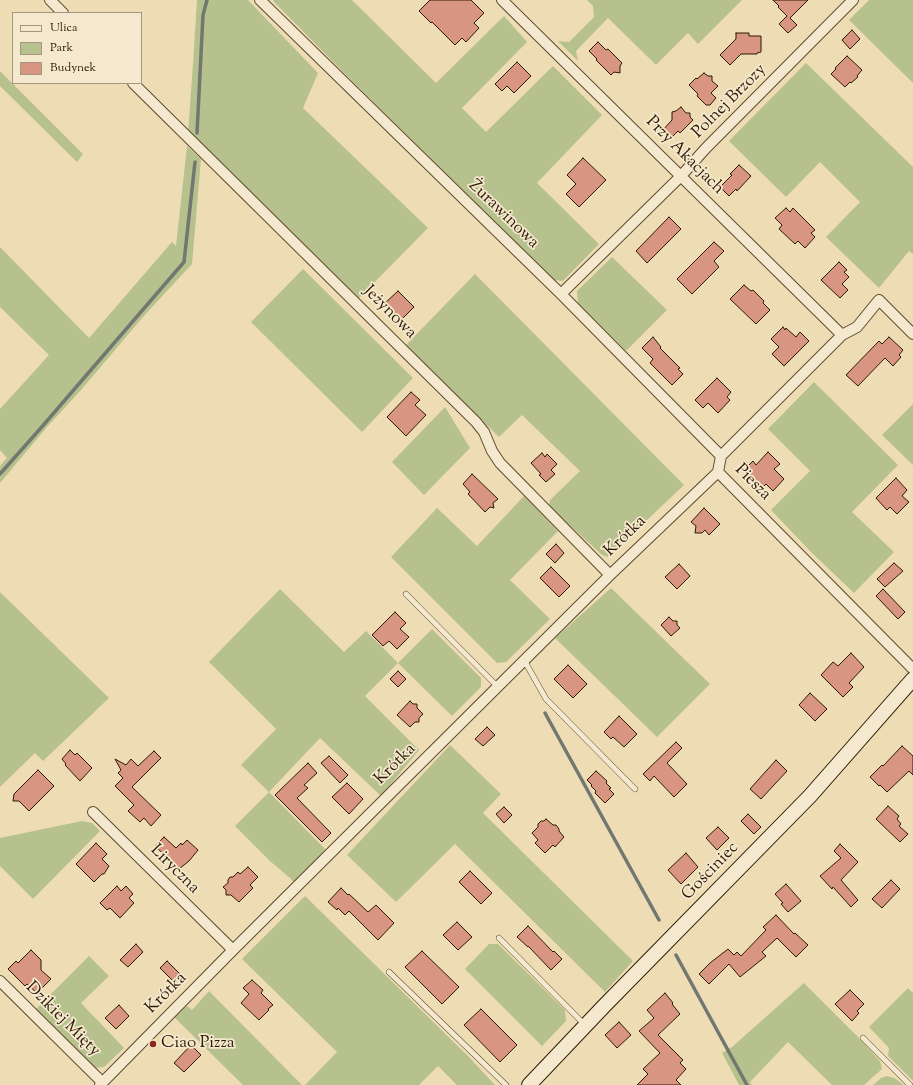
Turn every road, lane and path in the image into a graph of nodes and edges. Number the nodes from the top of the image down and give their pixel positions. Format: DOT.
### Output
graph roads {
  1 [pos="50,0"];
  2 [pos="260,0"];
  3 [pos="502,0"];
  4 [pos="853,0"];
  5 [pos="62,12"];
  6 [pos="134,84"];
  7 [pos="681,176"];
  8 [pos="561,294"];
  9 [pos="913,334"];
  10 [pos="842,335"];
  11 [pos="721,456"];
  12 [pos="718,472"];
  13 [pos="610,575"];
  14 [pos="406,594"];
  15 [pos="524,660"];
  16 [pos="913,669"];
  17 [pos="913,679"];
  18 [pos="498,687"];
  19 [pos="635,789"];
  20 [pos="93,812"];
  21 [pos="499,938"];
  22 [pos="233,950"];
  23 [pos="389,972"];
  24 [pos="0,981"];
  25 [pos="586,1025"];
  26 [pos="863,1038"];
  27 [pos="101,1084"];
  28 [pos="506,1085"];
  29 [pos="529,1085"];
  30 [pos="910,1085"];
  1 -- 5 [label="street"];
  2 -- 8 [label="street, Żurawinowa"];
  3 -- 7 [label="street, Przy Akacjach"];
  4 -- 7 [label="street, Polnej Brzozy"];
  6 -- 13 [label="street, Jeżynowa"];
  7 -- 8 [label="street, Polnej Brzozy"];
  7 -- 10 [label="street, Przy Akacjach"];
  8 -- 11 [label="street, Żurawinowa"];
  9 -- 10 [label="street, Piesza"];
  10 -- 11 [label="street, Piesza"];
  11 -- 12 [label="street, Piesza"];
  12 -- 13 [label="street, Krótka"];
  12 -- 16 [label="street, Piesza"];
  13 -- 15 [label="street, Krótka"];
  14 -- 18 [label="lane"];
  15 -- 18 [label="street, Krótka"];
  15 -- 19 [label="lane"];
  17 -- 25 [label="street, Gościniec"];
  18 -- 22 [label="street, Krótka"];
  20 -- 22 [label="street, Liryczna"];
  21 -- 25 [label="lane"];
  22 -- 27 [label="street, Krótka"];
  23 -- 28 [label="lane"];
  24 -- 27 [label="street, Dzikiej Mięty"];
  25 -- 29 [label="street, Gościniec"];
  26 -- 30 [label="lane"];
}
